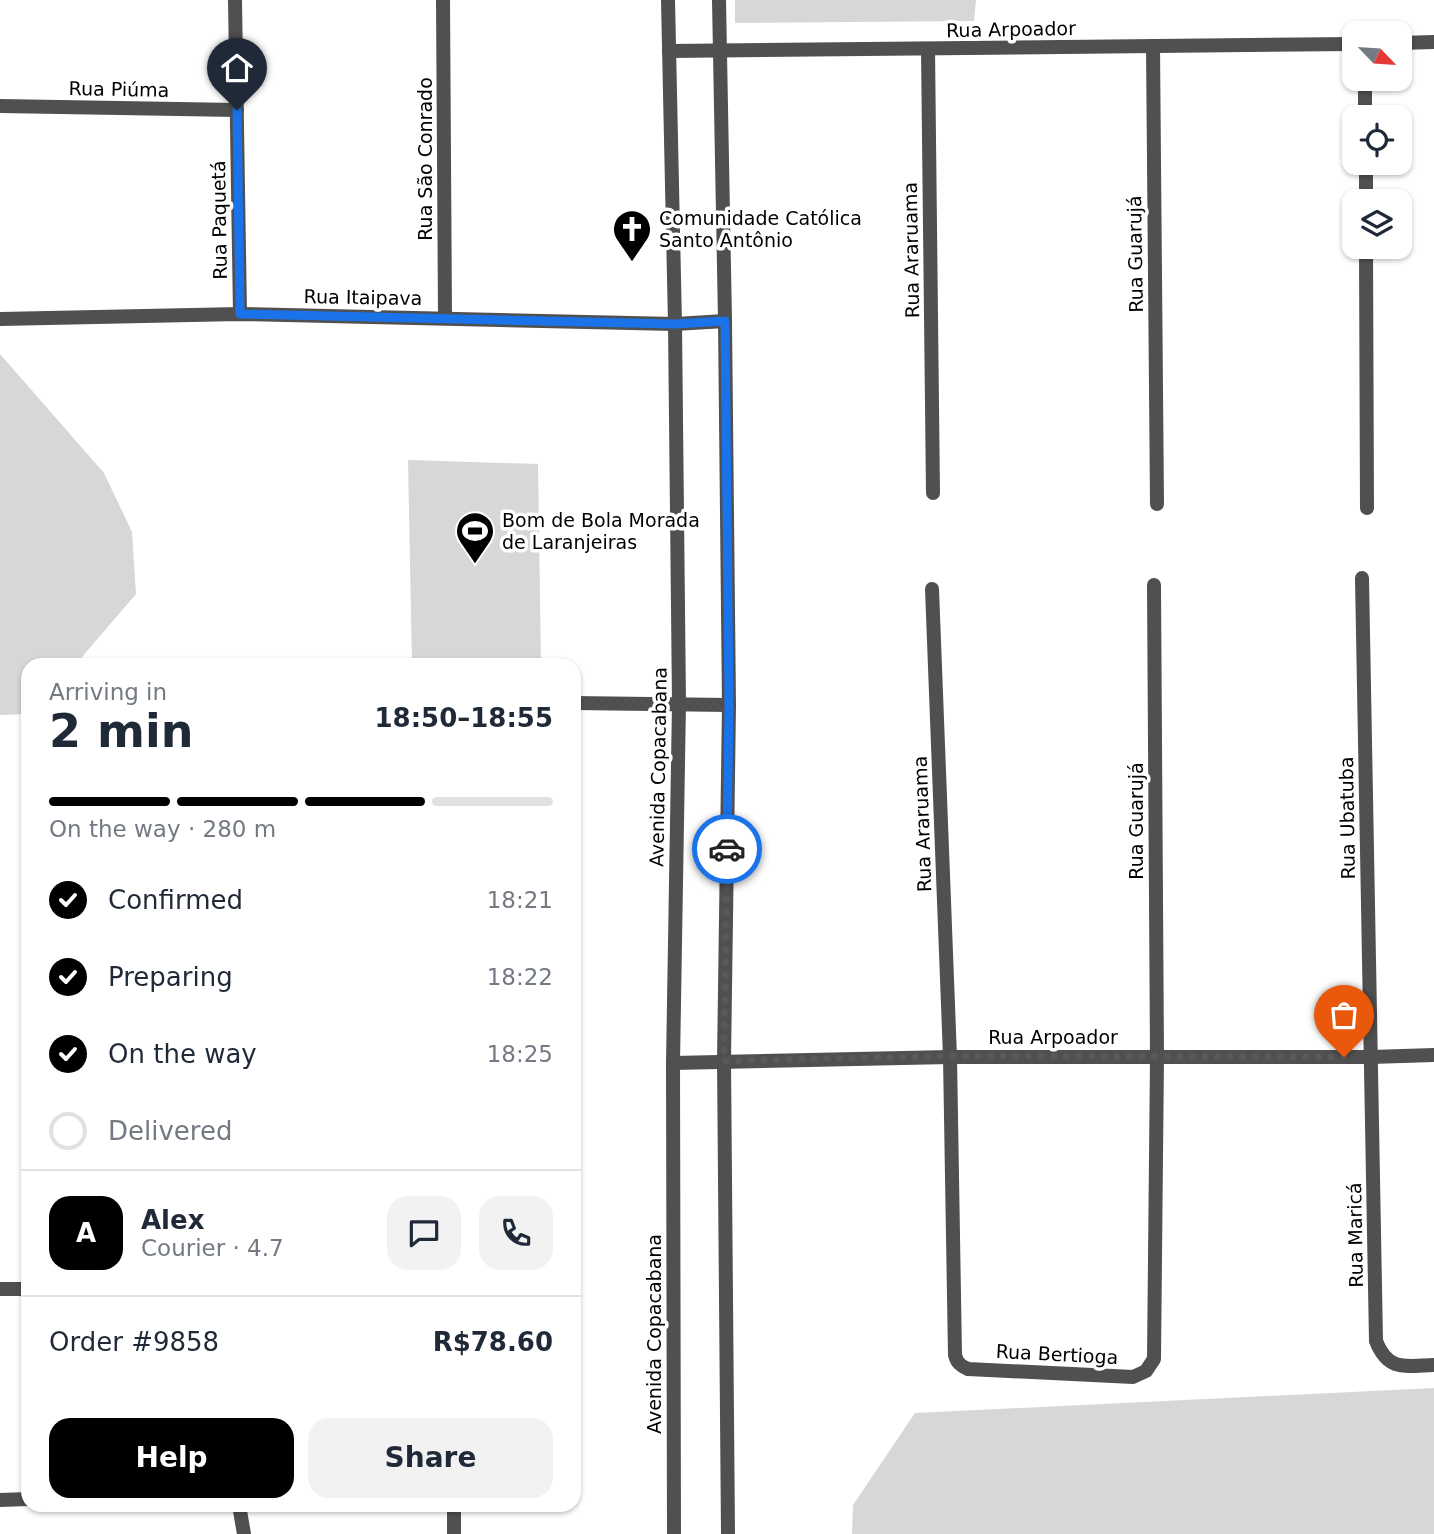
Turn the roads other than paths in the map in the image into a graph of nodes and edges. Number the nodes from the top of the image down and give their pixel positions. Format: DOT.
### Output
graph roads {
  1 [pos="235,0"];
  2 [pos="443,0"];
  3 [pos="668,0"];
  4 [pos="719,0"];
  5 [pos="1412,43"];
  6 [pos="1434,43"];
  7 [pos="1342,44"];
  8 [pos="1153,46"];
  9 [pos="928,49"];
  10 [pos="669,51"];
  11 [pos="719,51"];
  12 [pos="0,106"];
  13 [pos="237,110"];
  14 [pos="1366,259"];
  15 [pos="240,314"];
  16 [pos="445,317"];
  17 [pos="0,319"];
  18 [pos="725,321"];
  19 [pos="675,324"];
  20 [pos="933,493"];
  21 [pos="1157,504"];
  22 [pos="1367,508"];
  23 [pos="1362,578"];
  24 [pos="1154,585"];
  25 [pos="933,589"];
  26 [pos="581,703"];
  27 [pos="679,703"];
  28 [pos="729,705"];
  29 [pos="1434,1055"];
  30 [pos="950,1056"];
  31 [pos="1157,1057"];
  32 [pos="1371,1057"];
  33 [pos="724,1061"];
  34 [pos="673,1063"];
  35 [pos="0,1289"];
  36 [pos="21,1289"];
  37 [pos="1434,1365"];
  38 [pos="21,1499"];
  39 [pos="0,1500"];
  40 [pos="240,1512"];
  41 [pos="454,1512"];
  42 [pos="244,1534"];
  43 [pos="454,1534"];
  44 [pos="674,1534"];
  45 [pos="728,1534"];
  1 -- 13 [label="street, Rua Paquetá"];
  2 -- 16 [label="street, Rua São Conrado"];
  3 -- 10 [label="street, Avenida Copacabana"];
  4 -- 11 [label="street"];
  5 -- 6 [label="street"];
  7 -- 8 [label="street, Rua Arpoador"];
  8 -- 9 [label="street, Rua Arpoador"];
  8 -- 21 [label="street, Rua Guarujá"];
  9 -- 11 [label="street, Rua Arpoador"];
  9 -- 20 [label="street, Rua Araruama"];
  10 -- 11 [label="street, Rua Arpoador"];
  10 -- 19 [label="street, Avenida Copacabana"];
  11 -- 18 [label="street"];
  12 -- 13 [label="street, Rua Piúma"];
  13 -- 15 [label="street, Rua Paquetá"];
  14 -- 22 [label="street"];
  15 -- 16 [label="street, Rua Itaipava"];
  15 -- 17 [label="street, Rua Itaipava"];
  16 -- 19 [label="street, Rua Itaipava"];
  18 -- 19 [label="street, Rua Itaipava"];
  18 -- 28 [label="street"];
  19 -- 27 [label="street, Avenida Copacabana"];
  23 -- 32 [label="street, Rua Ubatuba"];
  24 -- 31 [label="street, Rua Guarujá"];
  25 -- 30 [label="street, Rua Araruama"];
  26 -- 27 [label="street"];
  27 -- 28 [label="street"];
  27 -- 34 [label="street, Avenida Copacabana"];
  28 -- 33 [label="street"];
  29 -- 32 [label="street, Rua Arpoador"];
  30 -- 31 [label="street, Rua Arpoador"];
  30 -- 31 [label="street, Rua Bertioga"];
  30 -- 33 [label="street, Rua Arpoador"];
  31 -- 32 [label="street, Rua Arpoador"];
  32 -- 37 [label="street, Rua Maricá"];
  33 -- 34 [label="street, Rua Arpoador"];
  33 -- 45 [label="street"];
  34 -- 44 [label="street, Avenida Copacabana"];
  35 -- 36 [label="street"];
  38 -- 39 [label="street"];
  40 -- 42 [label="street"];
  41 -- 43 [label="street"];
}
